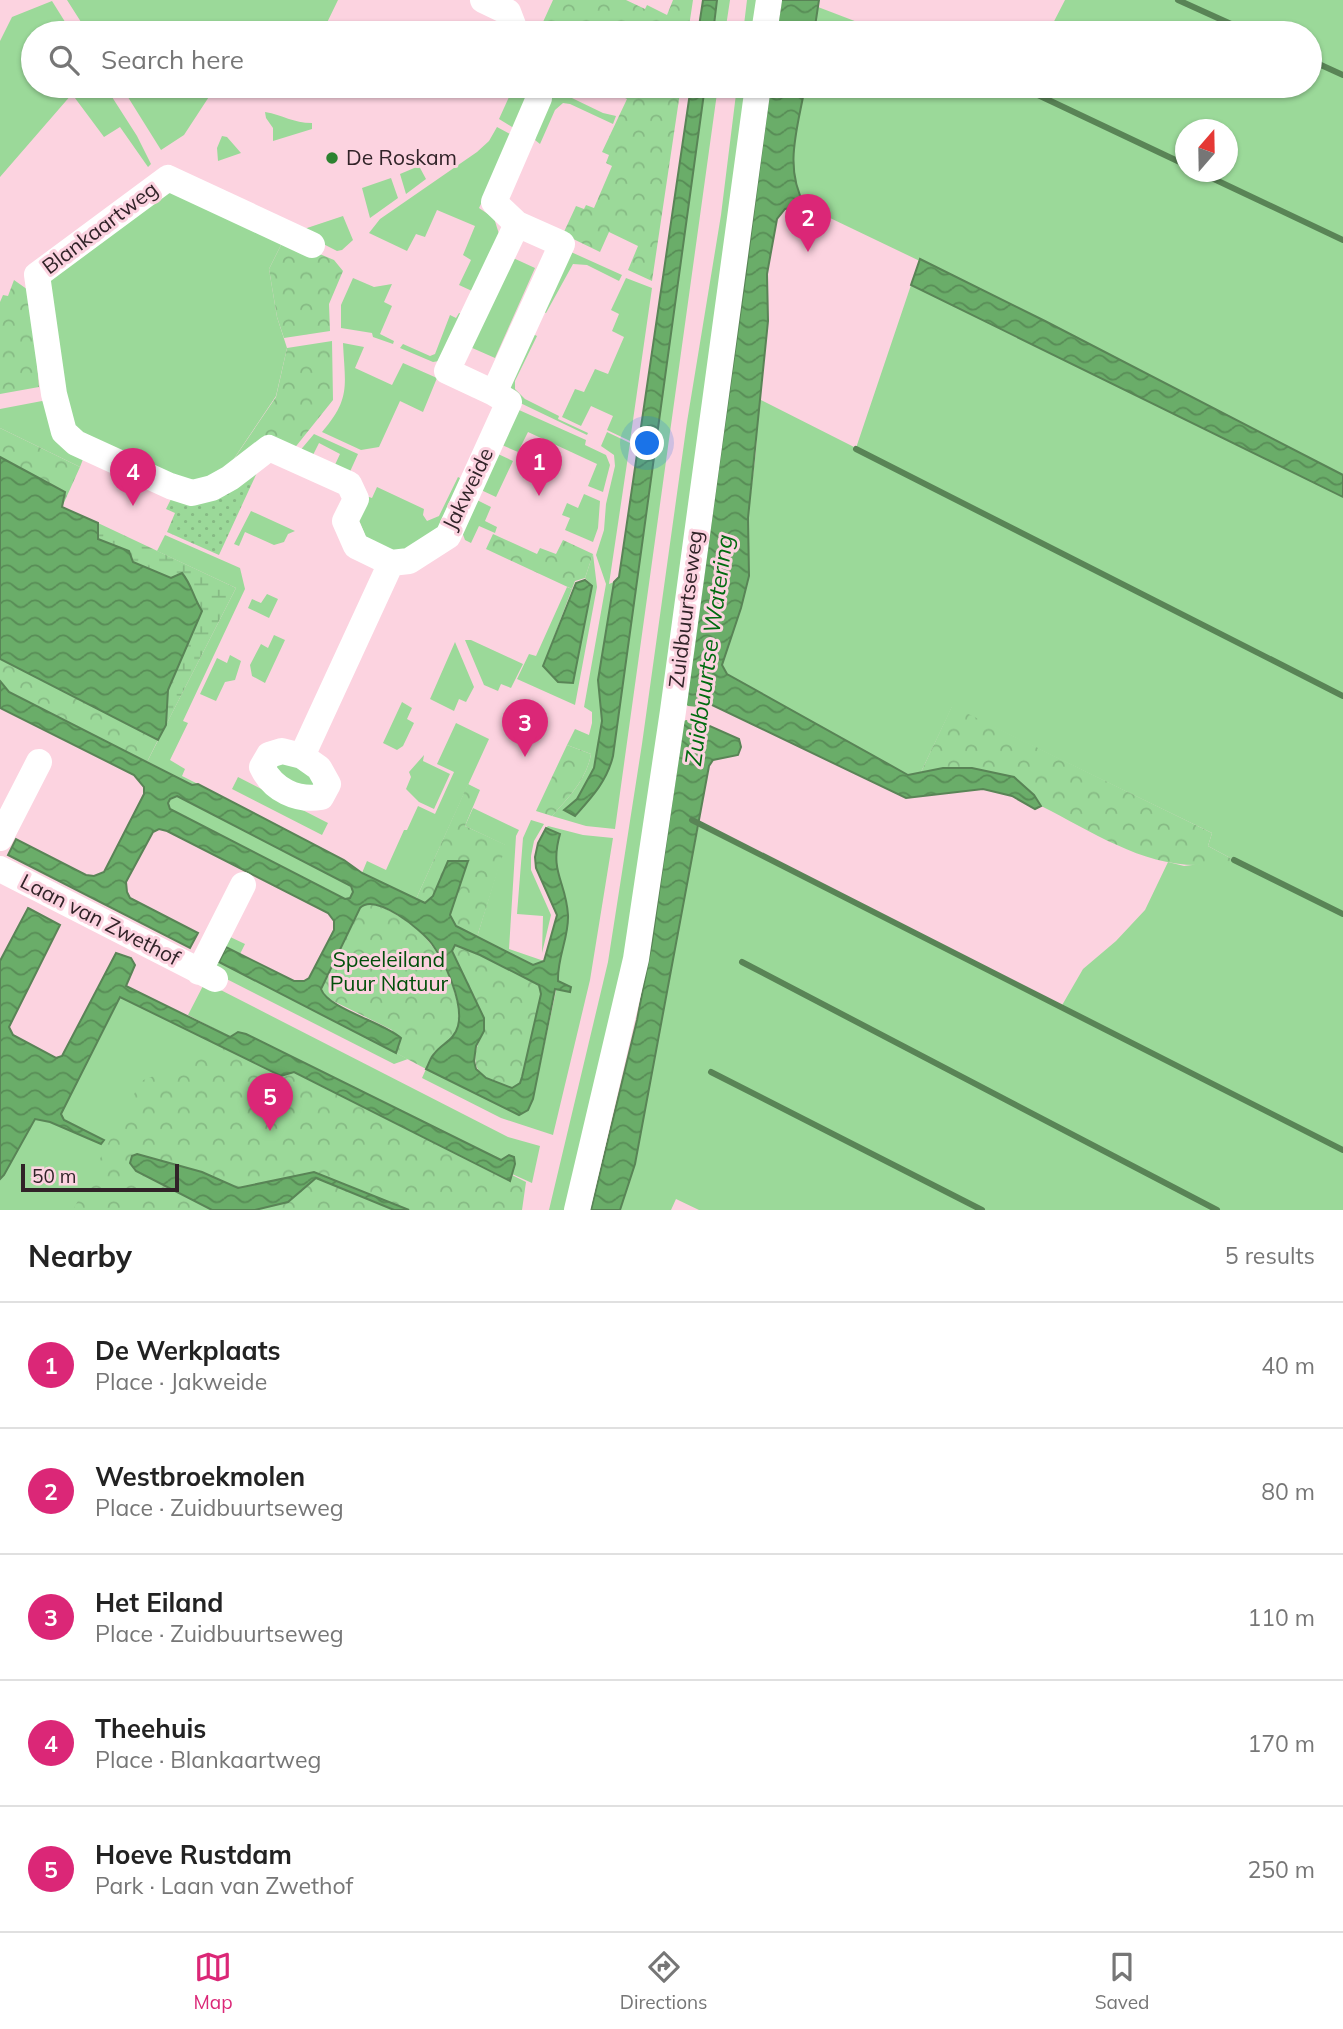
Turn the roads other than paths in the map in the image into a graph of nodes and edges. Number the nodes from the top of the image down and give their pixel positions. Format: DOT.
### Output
graph roads {
  1 [pos="483,0"];
  2 [pos="769,0"];
  3 [pos="511,21"];
  4 [pos="766,21"];
  5 [pos="539,98"];
  6 [pos="756,98"];
  7 [pos="517,224"];
  8 [pos="312,245"];
  9 [pos="494,393"];
  10 [pos="391,563"];
  11 [pos="302,756"];
  12 [pos="39,762"];
  13 [pos="0,838"];
  14 [pos="0,869"];
  15 [pos="243,885"];
  16 [pos="577,1210"];
  1 -- 3 [label="street"];
  2 -- 4 [label="street"];
  5 -- 7 [label="street"];
  6 -- 16 [label="street, Zuidbuurtseweg"];
  7 -- 9 [label="street"];
  7 -- 9 [label="street"];
  8 -- 10 [label="street, Blankaartweg"];
  9 -- 10 [label="street, Jakweide"];
  10 -- 11 [label="street"];
  12 -- 13 [label="street"];
  14 -- 15 [label="street, Laan van Zwethof"];
}
